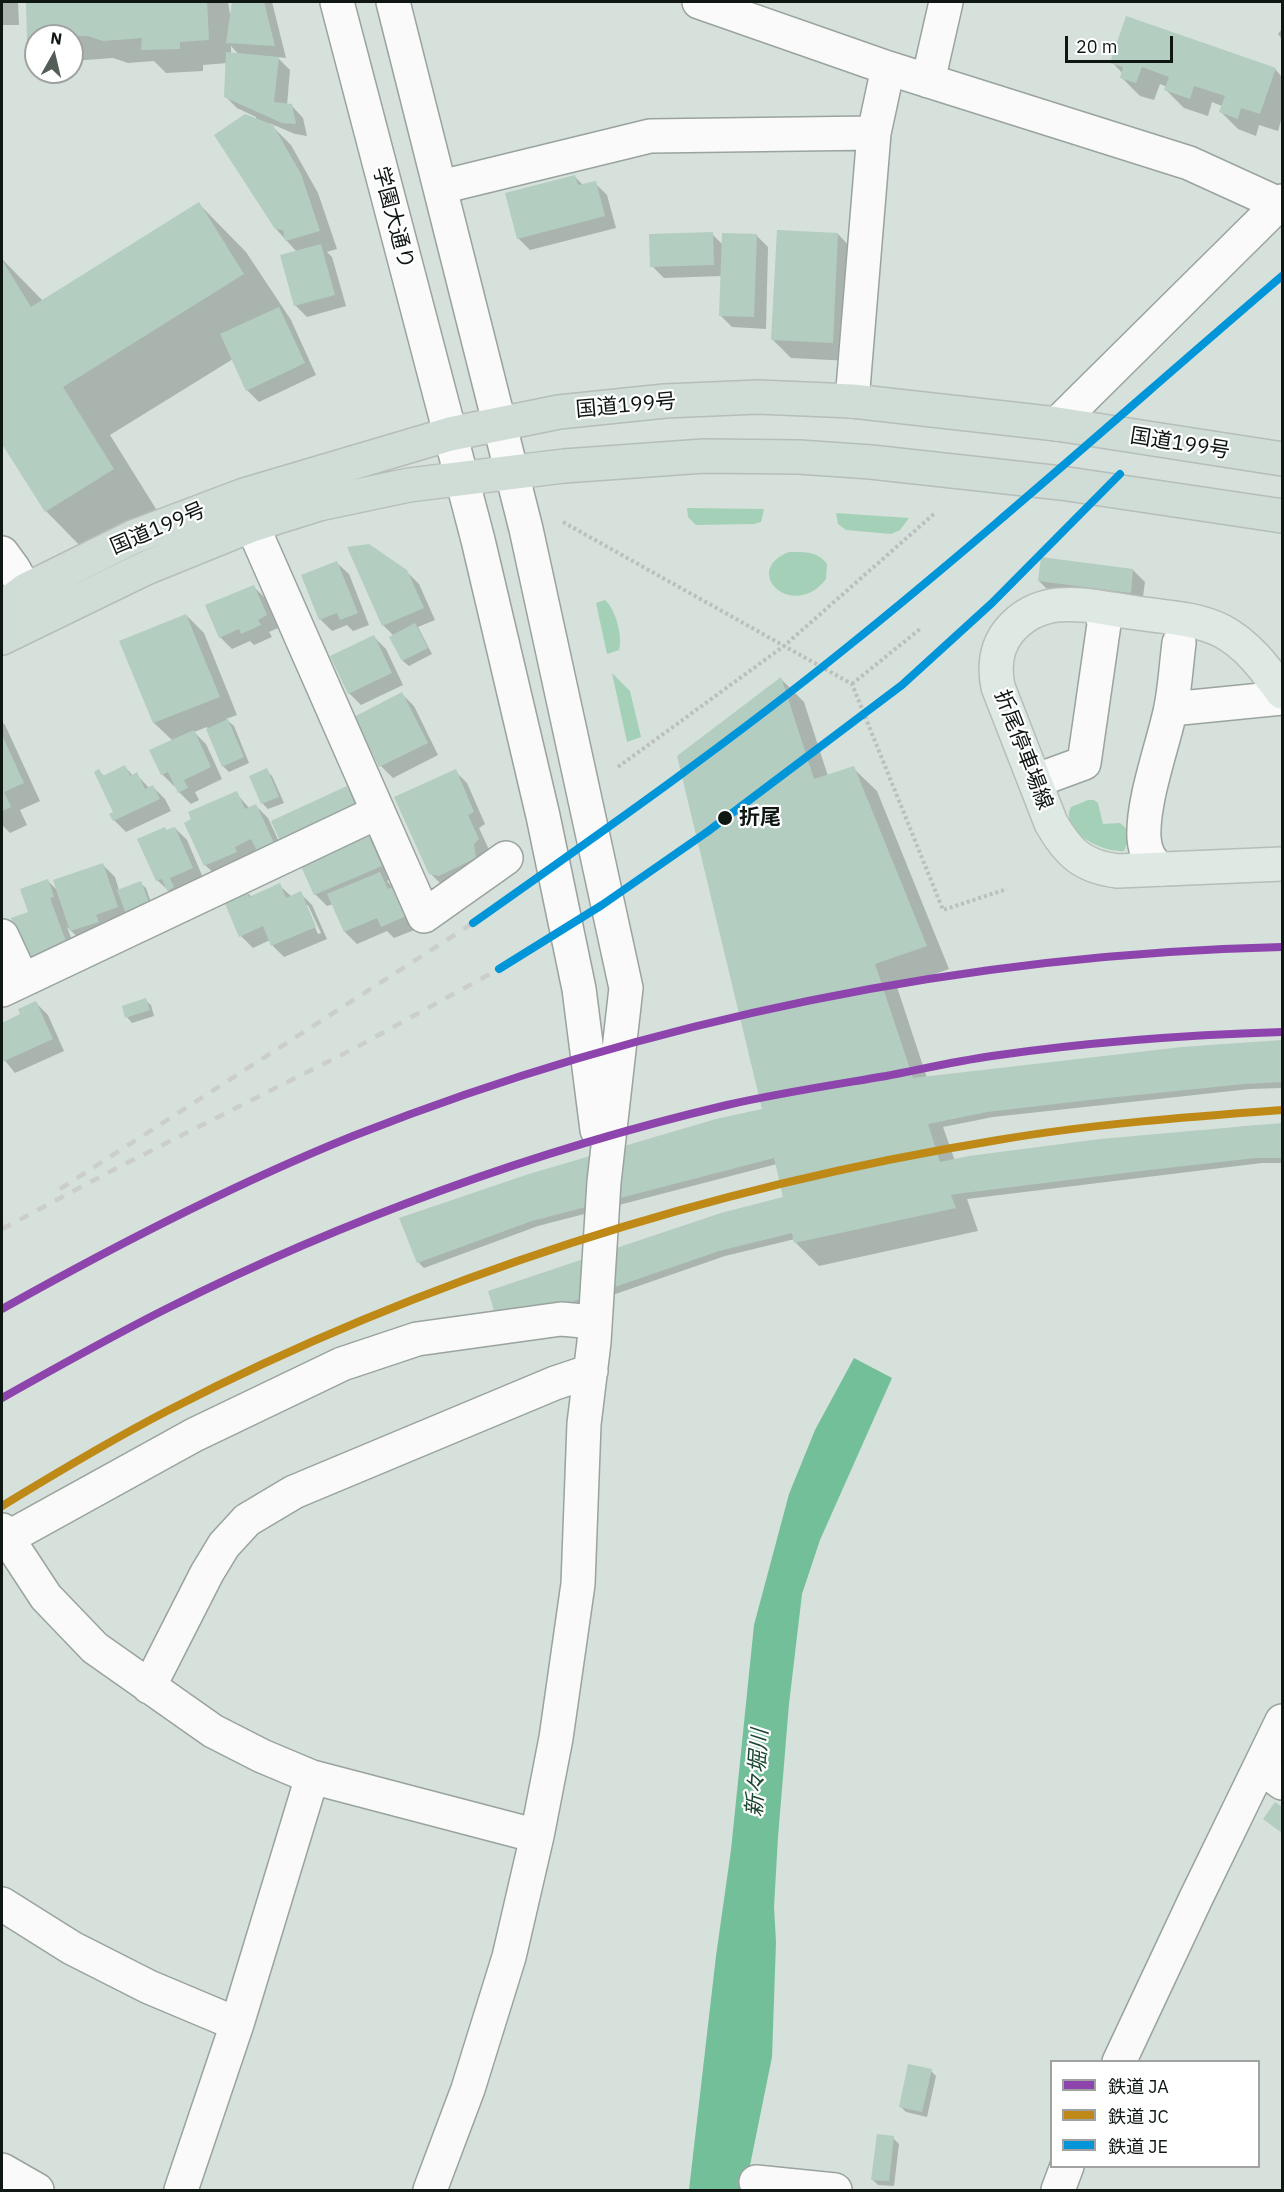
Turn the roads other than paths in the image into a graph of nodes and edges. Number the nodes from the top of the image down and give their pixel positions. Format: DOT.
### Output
graph roads {
  1 [pos="337,2"];
  2 [pos="393,2"];
  3 [pos="699,2"];
  4 [pos="946,2"];
  5 [pos="888,68"];
  6 [pos="928,81"];
  7 [pos="874,133"];
  8 [pos="441,187"];
  9 [pos="1281,202"];
  10 [pos="852,401"];
  11 [pos="501,422"];
  12 [pos="1057,424"];
  13 [pos="450,434"];
  14 [pos="1282,459"];
  15 [pos="512,472"];
  16 [pos="460,477"];
  17 [pos="1282,516"];
  18 [pos="252,525"];
  19 [pos="2,553"];
  20 [pos="14,599"];
  21 [pos="1096,607"];
  22 [pos="43,619"];
  23 [pos="2,638"];
  24 [pos="1179,644"];
  25 [pos="1282,692"];
  26 [pos="1282,698"];
  27 [pos="1171,709"];
  28 [pos="1035,781"];
  29 [pos="378,812"];
  30 [pos="506,858"];
  31 [pos="1282,864"];
  32 [pos="1161,869"];
  33 [pos="2,936"];
  34 [pos="12,984"];
  35 [pos="604,1182"];
  36 [pos="595,1322"];
  37 [pos="591,1371"];
  38 [pos="3,1537"];
  39 [pos="149,1688"];
  40 [pos="1282,1721"];
  41 [pos="1271,1775"];
  42 [pos="312,1777"];
  43 [pos="537,1836"];
  44 [pos="2,1904"];
  45 [pos="237,2024"];
  46 [pos="1120,2060"];
  47 [pos="1066,2168"];
  48 [pos="2,2170"];
  49 [pos="756,2182"];
  50 [pos="37,2190"];
  51 [pos="181,2190"];
  52 [pos="430,2190"];
  53 [pos="835,2190"];
  54 [pos="1058,2190"];
  1 -- 13 [label="street, 学園大通り"];
  2 -- 8 [label="street"];
  3 -- 5 [label="street"];
  4 -- 6 [label="street"];
  5 -- 6 [label="street"];
  5 -- 7 [label="street"];
  6 -- 9 [label="street"];
  7 -- 8 [label="street"];
  7 -- 10 [label="street"];
  8 -- 11 [label="street"];
  9 -- 12 [label="street"];
  10 -- 11 [label="highway, 国道199号"];
  10 -- 12 [label="highway, 国道199号"];
  11 -- 13 [label="highway, 国道199号"];
  11 -- 15 [label="street"];
  12 -- 14 [label="highway, 国道199号"];
  13 -- 16 [label="street, 学園大通り"];
  13 -- 20 [label="highway, 国道199号"];
  15 -- 16 [label="highway, 国道199号"];
  15 -- 17 [label="highway, 国道199号"];
  15 -- 35 [label="street"];
  16 -- 18 [label="highway, 国道199号"];
  16 -- 35 [label="street, 学園大通り"];
  18 -- 22 [label="highway, 国道199号"];
  18 -- 29 [label="street"];
  19 -- 20 [label="street"];
  20 -- 22 [label="street"];
  21 -- 25 [label="main road, 折尾停車場線"];
  21 -- 28 [label="street"];
  21 -- 28 [label="main road, 折尾停車場線"];
  22 -- 23 [label="highway, 国道199号"];
  24 -- 27 [label="street"];
  26 -- 27 [label="street"];
  27 -- 32 [label="street"];
  28 -- 32 [label="main road, 折尾停車場線"];
  29 -- 30 [label="street"];
  29 -- 34 [label="street"];
  31 -- 32 [label="main road, 折尾停車場線"];
  33 -- 34 [label="street"];
  35 -- 36 [label="street"];
  36 -- 37 [label="street"];
  36 -- 38 [label="street"];
  37 -- 39 [label="street"];
  37 -- 43 [label="street"];
  38 -- 39 [label="street"];
  39 -- 42 [label="street"];
  40 -- 41 [label="street"];
  41 -- 46 [label="street"];
  42 -- 43 [label="street"];
  42 -- 45 [label="street"];
  43 -- 52 [label="street"];
  44 -- 45 [label="street"];
  45 -- 51 [label="street"];
  47 -- 54 [label="street"];
  48 -- 50 [label="street"];
  49 -- 53 [label="street"];
}
